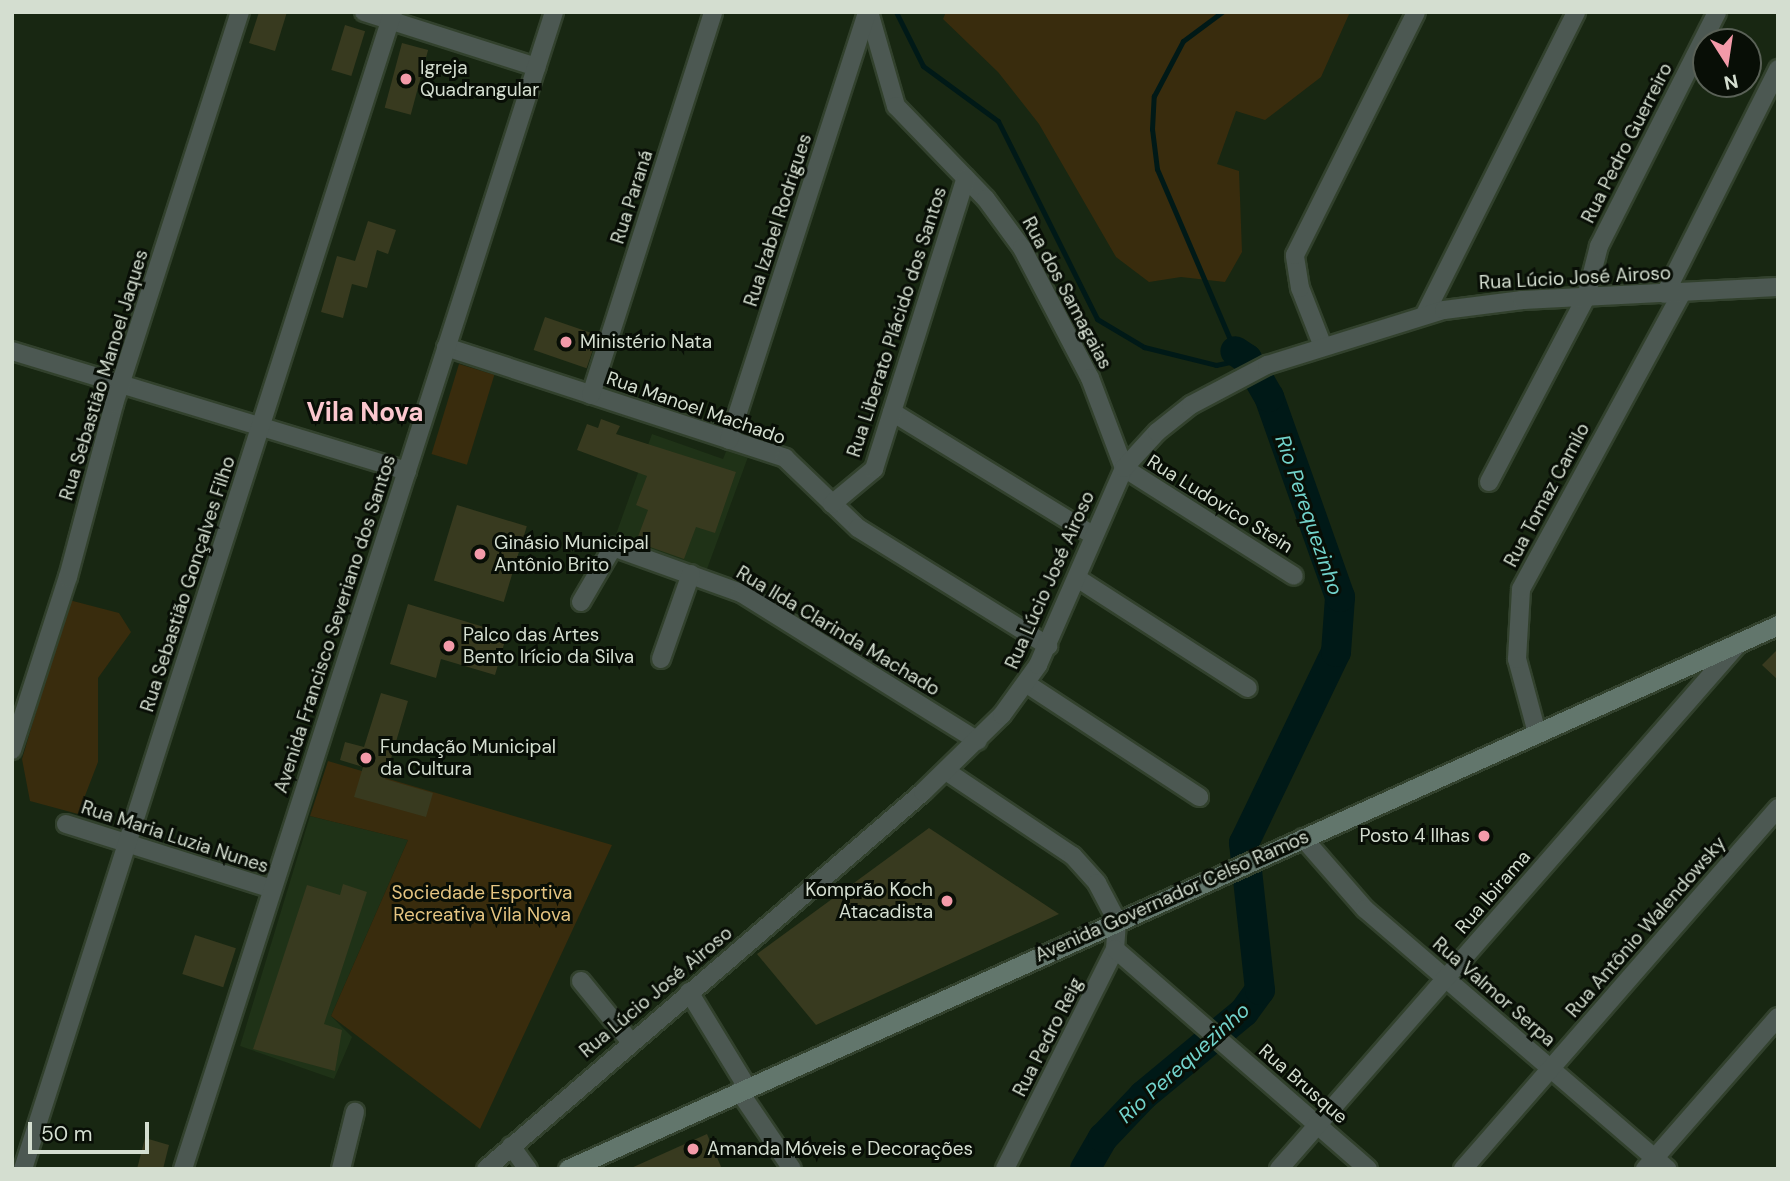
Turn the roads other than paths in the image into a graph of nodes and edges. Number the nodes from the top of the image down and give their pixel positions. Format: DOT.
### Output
graph roads {
  1 [pos="240,12"];
  2 [pos="364,12"];
  3 [pos="554,12"];
  4 [pos="713,12"];
  5 [pos="868,12"];
  6 [pos="1416,12"];
  7 [pos="1576,12"];
  8 [pos="1717,12"];
  9 [pos="391,16"];
  10 [pos="536,66"];
  11 [pos="1778,69"];
  12 [pos="966,178"];
  13 [pos="1778,286"];
  14 [pos="1673,293"];
  15 [pos="1586,297"];
  16 [pos="1425,314"];
  17 [pos="1322,345"];
  18 [pos="446,347"];
  19 [pos="12,351"];
  20 [pos="121,382"];
  21 [pos="591,395"];
  22 [pos="892,412"];
  23 [pos="260,427"];
  24 [pos="729,440"];
  25 [pos="1125,468"];
  26 [pos="407,471"];
  27 [pos="1489,482"];
  28 [pos="832,504"];
  29 [pos="1093,535"];
  30 [pos="691,574"];
  31 [pos="1294,576"];
  32 [pos="1077,578"];
  33 [pos="581,602"];
  34 [pos="1778,625"];
  35 [pos="1739,643"];
  36 [pos="1048,646"];
  37 [pos="661,659"];
  38 [pos="1027,684"];
  39 [pos="1248,688"];
  40 [pos="1537,733"];
  41 [pos="978,741"];
  42 [pos="12,750"];
  43 [pos="946,771"];
  44 [pos="1199,797"];
  45 [pos="1778,808"];
  46 [pos="66,824"];
  47 [pos="1303,838"];
  48 [pos="127,843"];
  49 [pos="272,890"];
  50 [pos="1117,920"];
  51 [pos="1115,949"];
  52 [pos="1446,978"];
  53 [pos="581,981"];
  54 [pos="689,992"];
  55 [pos="1778,1017"];
  56 [pos="630,1041"];
  57 [pos="1550,1068"];
  58 [pos="743,1089"];
  59 [pos="355,1112"];
  60 [pos="1317,1125"];
  61 [pos="511,1146"];
  62 [pos="1655,1165"];
  63 [pos="23,1169"];
  64 [pos="183,1169"];
  65 [pos="341,1169"];
  66 [pos="486,1169"];
  67 [pos="528,1169"];
  68 [pos="568,1169"];
  69 [pos="792,1169"];
  70 [pos="1005,1169"];
  71 [pos="1279,1169"];
  72 [pos="1368,1169"];
  73 [pos="1463,1169"];
  1 -- 20 [label="street, Rua Sebastião Manoel Jaques"];
  2 -- 9 [label="street"];
  3 -- 10 [label="street, Avenida Francisco Severiano dos Santos"];
  4 -- 21 [label="street, Rua Paraná"];
  5 -- 12 [label="street, Rua dos Samagaias"];
  5 -- 24 [label="street, Rua Izabel Rodrigues"];
  6 -- 17 [label="street"];
  7 -- 16 [label="street"];
  8 -- 15 [label="street, Rua Pedro Guerreiro"];
  9 -- 10 [label="street"];
  9 -- 23 [label="street, Rua Sebastião Gonçalves Filho"];
  10 -- 18 [label="street, Avenida Francisco Severiano dos Santos"];
  11 -- 14 [label="street, Rua Tomaz Camilo"];
  12 -- 22 [label="street, Rua Liberato Plácido dos Santos"];
  12 -- 25 [label="street, Rua dos Samagaias"];
  13 -- 14 [label="street, Rua Lúcio José Airoso"];
  14 -- 15 [label="street, Rua Lúcio José Airoso"];
  14 -- 40 [label="street, Rua Tomaz Camilo"];
  15 -- 16 [label="street, Rua Lúcio José Airoso"];
  15 -- 27 [label="street, Rua Pedro Guerreiro"];
  16 -- 17 [label="street, Rua Lúcio José Airoso"];
  17 -- 25 [label="street, Rua Lúcio José Airoso"];
  18 -- 21 [label="street, Rua Manoel Machado"];
  18 -- 26 [label="street, Avenida Francisco Severiano dos Santos"];
  19 -- 20 [label="street"];
  20 -- 23 [label="street"];
  20 -- 42 [label="street, Rua Sebastião Manoel Jaques"];
  21 -- 24 [label="street, Rua Manoel Machado"];
  22 -- 28 [label="street, Rua Liberato Plácido dos Santos"];
  22 -- 29 [label="street"];
  23 -- 26 [label="street"];
  23 -- 48 [label="street, Rua Sebastião Gonçalves Filho"];
  24 -- 28 [label="street, Rua Manoel Machado"];
  25 -- 29 [label="street, Rua Lúcio José Airoso"];
  25 -- 31 [label="street, Rua Ludovico Stein"];
  26 -- 49 [label="street, Avenida Francisco Severiano dos Santos"];
  28 -- 36 [label="street, Rua Manoel Machado"];
  29 -- 32 [label="street, Rua Lúcio José Airoso"];
  30 -- 33 [label="street, Rua Ilda Clarinda Machado"];
  30 -- 37 [label="street"];
  30 -- 41 [label="street, Rua Ilda Clarinda Machado"];
  32 -- 36 [label="street, Rua Lúcio José Airoso"];
  32 -- 39 [label="street"];
  34 -- 35 [label="main road, Avenida Governador Celso Ramos"];
  35 -- 40 [label="main road, Avenida Governador Celso Ramos"];
  35 -- 52 [label="street, Rua Ibirama"];
  36 -- 38 [label="street, Rua Lúcio José Airoso"];
  38 -- 41 [label="street, Rua Lúcio José Airoso"];
  38 -- 44 [label="street"];
  40 -- 47 [label="main road, Avenida Governador Celso Ramos"];
  41 -- 43 [label="street, Rua Lúcio José Airoso"];
  43 -- 50 [label="street"];
  43 -- 54 [label="street, Rua Lúcio José Airoso"];
  45 -- 57 [label="street, Rua Antônio Walendowsky"];
  46 -- 48 [label="street, Rua Maria Luzia Nunes"];
  47 -- 50 [label="main road, Avenida Governador Celso Ramos"];
  47 -- 52 [label="street, Rua Valmor Serpa"];
  48 -- 49 [label="street, Rua Maria Luzia Nunes"];
  48 -- 63 [label="street, Rua Sebastião Gonçalves Filho"];
  49 -- 64 [label="street, Avenida Francisco Severiano dos Santos"];
  50 -- 51 [label="street, Rua Pedro Reig"];
  50 -- 58 [label="main road, Avenida Governador Celso Ramos"];
  51 -- 60 [label="street, Rua Brusque"];
  51 -- 70 [label="street, Rua Pedro Reig"];
  52 -- 57 [label="street, Rua Valmor Serpa"];
  52 -- 60 [label="street, Rua Ibirama"];
  53 -- 56 [label="street"];
  54 -- 56 [label="street, Rua Lúcio José Airoso"];
  54 -- 58 [label="street"];
  55 -- 62 [label="street"];
  56 -- 61 [label="street, Rua Lúcio José Airoso"];
  57 -- 62 [label="street, Rua Valmor Serpa"];
  57 -- 73 [label="street, Rua Antônio Walendowsky"];
  58 -- 68 [label="main road, Avenida Governador Celso Ramos"];
  58 -- 69 [label="street"];
  59 -- 65 [label="street"];
  60 -- 71 [label="street, Rua Ibirama"];
  60 -- 72 [label="street, Rua Brusque"];
  61 -- 66 [label="street, Rua Lúcio José Airoso"];
  61 -- 67 [label="street"];
}
